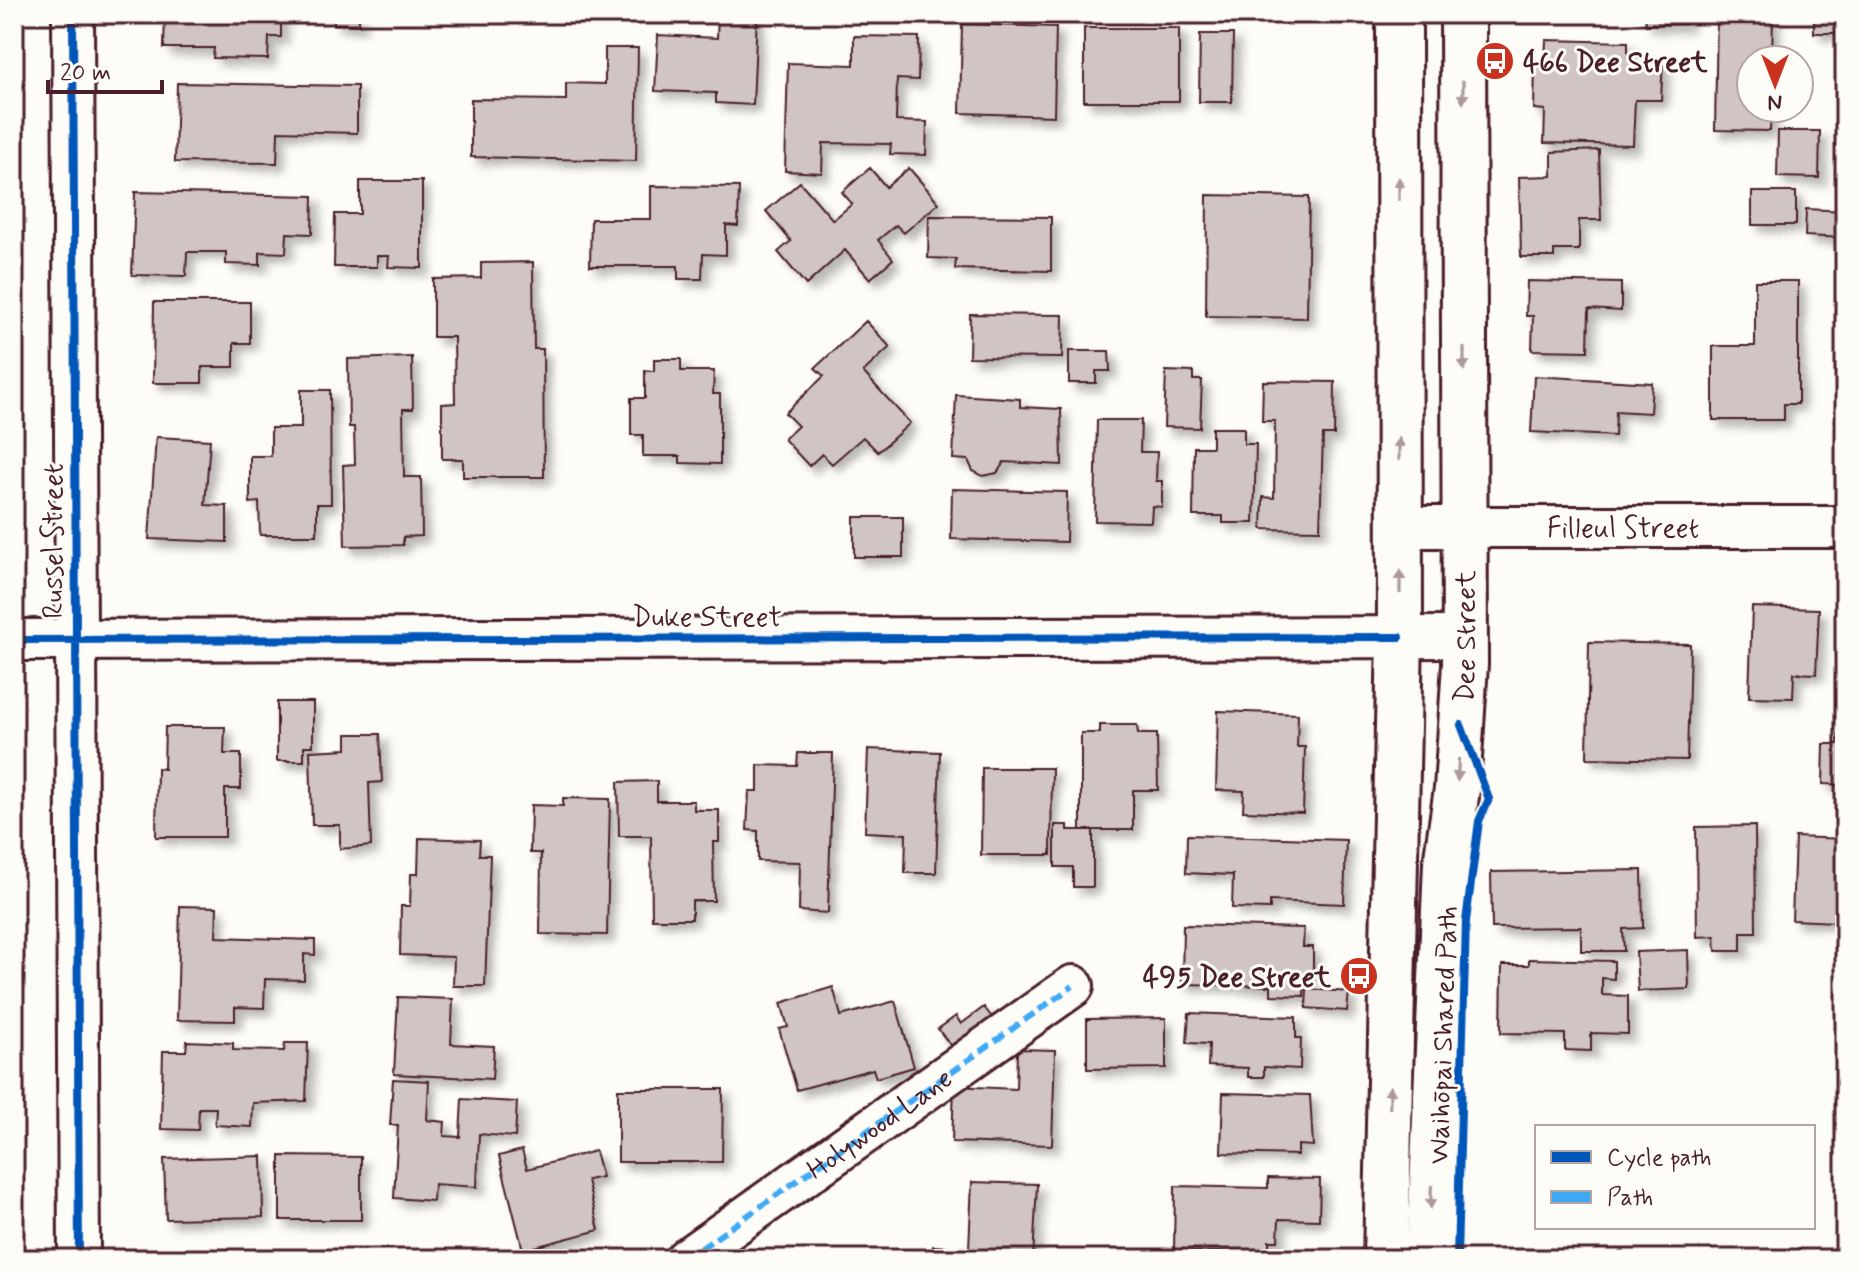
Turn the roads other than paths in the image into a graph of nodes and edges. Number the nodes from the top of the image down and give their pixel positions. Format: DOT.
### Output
graph roads {
  1 [pos="73,14"];
  2 [pos="1399,14"];
  3 [pos="1463,14"];
  4 [pos="1464,526"];
  5 [pos="1399,527"];
  6 [pos="1845,527"];
  7 [pos="1400,637"];
  8 [pos="1465,637"];
  9 [pos="14,640"];
  10 [pos="75,640"];
  11 [pos="1073,986"];
  12 [pos="79,1259"];
  13 [pos="686,1259"];
  14 [pos="1386,1259"];
  15 [pos="1429,1259"];
  1 -- 10 [label="street, Russel Street"];
  5 -- 2 [label="main road, one-way"];
  3 -- 4 [label="main road, Dee Street, one-way"];
  4 -- 5 [label="street, Filleul Street"];
  4 -- 6 [label="street, Filleul Street"];
  4 -- 8 [label="main road, Dee Street"];
  7 -- 5 [label="main road, one-way"];
  7 -- 8 [label="street, Duke Street"];
  7 -- 10 [label="street, Duke Street"];
  14 -- 7 [label="main road, one-way"];
  8 -- 15 [label="main road, Dee Street, one-way"];
  9 -- 10 [label="street, Duke Street"];
  10 -- 12 [label="street, Russel Street"];
  11 -- 13 [label="street, Holywood Lane"];
}
